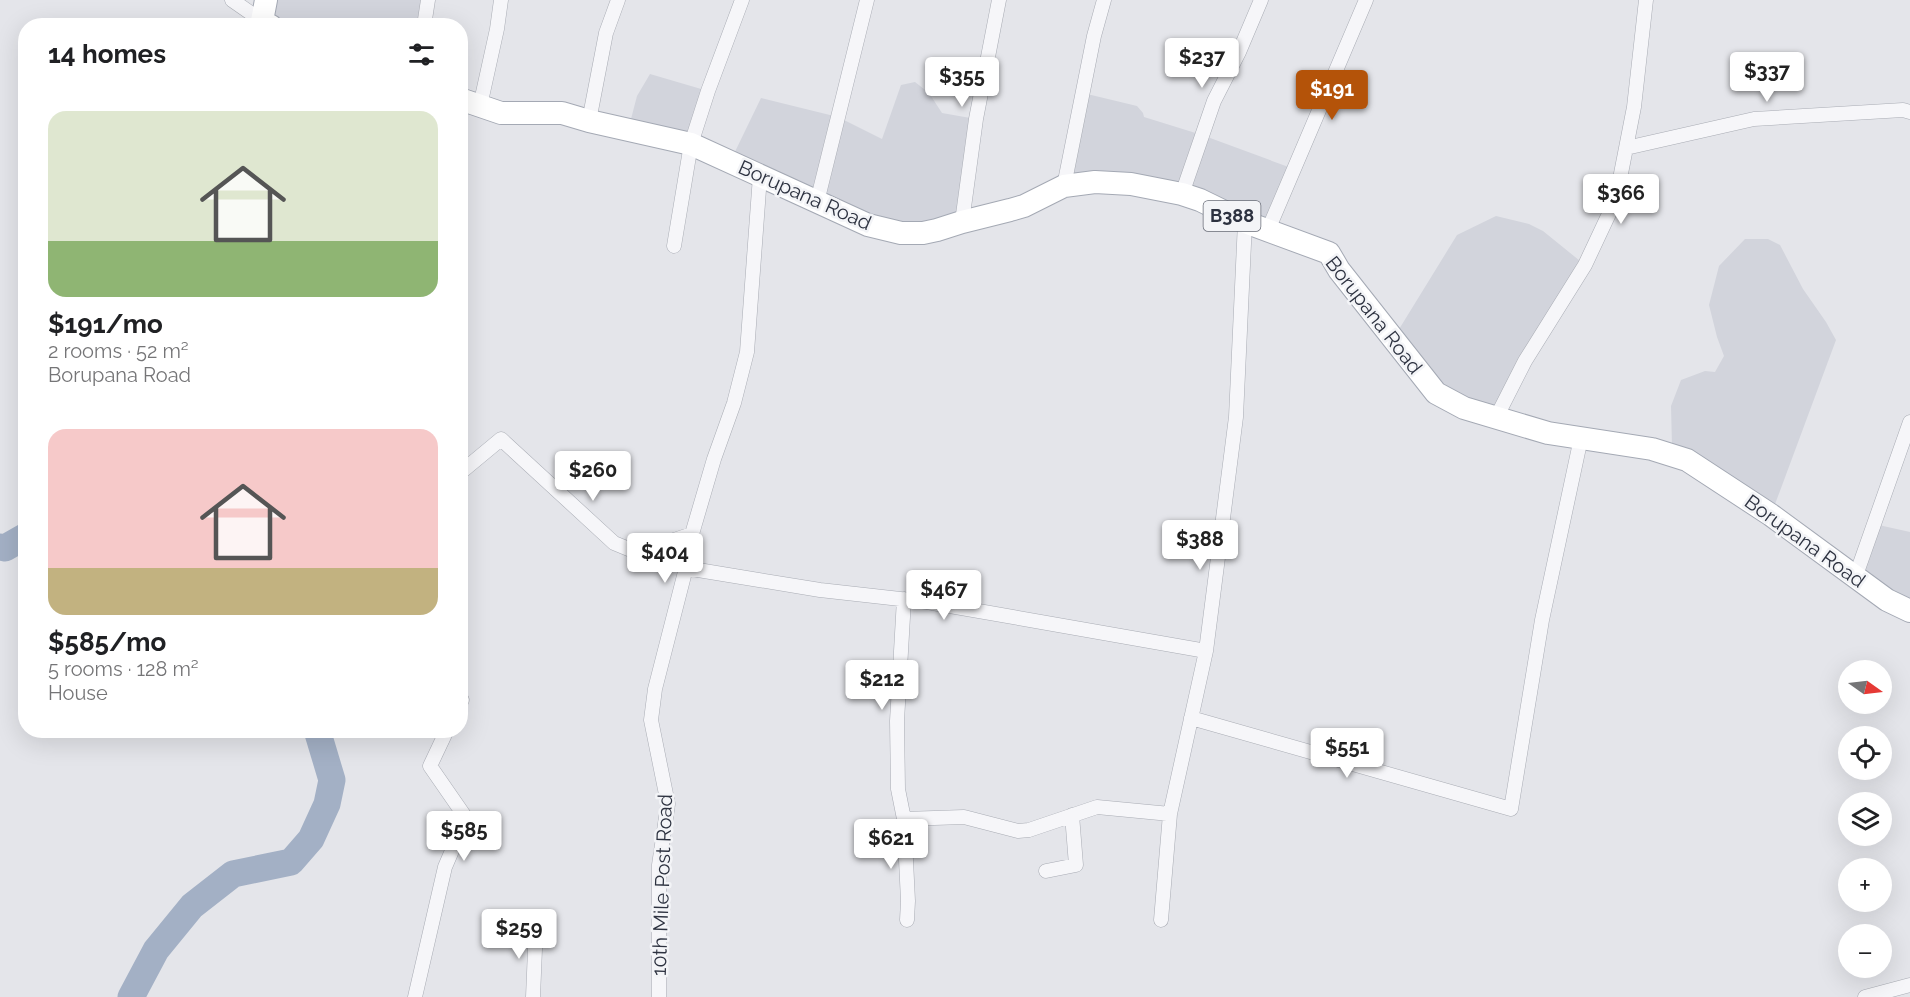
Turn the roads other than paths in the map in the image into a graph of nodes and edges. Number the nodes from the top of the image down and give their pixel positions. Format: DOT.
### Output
graph roads {
  1 [pos="232,0"];
  2 [pos="428,0"];
  3 [pos="501,0"];
  4 [pos="618,0"];
  5 [pos="742,0"];
  6 [pos="867,0"];
  7 [pos="999,0"];
  8 [pos="1104,0"];
  9 [pos="1262,0"];
  10 [pos="1366,0"];
  11 [pos="1646,0"];
  12 [pos="265,18"];
  13 [pos="425,18"];
  14 [pos="470,103"];
  15 [pos="1910,112"];
  16 [pos="589,121"];
  17 [pos="691,144"];
  18 [pos="1626,148"];
  19 [pos="760,176"];
  20 [pos="1064,186"];
  21 [pos="1182,194"];
  22 [pos="817,202"];
  23 [pos="962,222"];
  24 [pos="1245,222"];
  25 [pos="1268,230"];
  26 [pos="674,246"];
  27 [pos="1496,418"];
  28 [pos="1910,422"];
  29 [pos="1581,438"];
  30 [pos="468,467"];
  31 [pos="692,534"];
  32 [pos="686,568"];
  33 [pos="1855,578"];
  34 [pos="904,599"];
  35 [pos="1910,611"];
  36 [pos="1206,651"];
  37 [pos="1191,718"];
  38 [pos="443,738"];
  39 [pos="1170,814"];
  40 [pos="1072,815"];
  41 [pos="904,819"];
  42 [pos="1046,871"];
  43 [pos="907,920"];
  44 [pos="1161,920"];
  45 [pos="536,926"];
  46 [pos="1910,985"];
  47 [pos="655,995"];
  48 [pos="415,997"];
  49 [pos="533,997"];
  50 [pos="1865,997"];
  1 -- 12 [label="street"];
  2 -- 13 [label="street"];
  3 -- 14 [label="street"];
  4 -- 16 [label="street"];
  5 -- 17 [label="street"];
  6 -- 22 [label="street"];
  7 -- 23 [label="street"];
  8 -- 20 [label="street"];
  9 -- 21 [label="street"];
  10 -- 25 [label="street"];
  11 -- 18 [label="street"];
  14 -- 16 [label="main road, Borupana Road / B388"];
  15 -- 18 [label="street"];
  16 -- 17 [label="main road, Borupana Road / B388"];
  17 -- 19 [label="main road, Borupana Road / B388"];
  17 -- 26 [label="street"];
  18 -- 27 [label="street"];
  19 -- 22 [label="main road, Borupana Road / B388"];
  19 -- 31 [label="street, 10th Mile Post Road"];
  20 -- 21 [label="main road, Borupana Road / B388"];
  20 -- 23 [label="main road, Borupana Road / B388"];
  21 -- 24 [label="main road, Borupana Road / B388"];
  22 -- 23 [label="main road, Borupana Road / B388"];
  24 -- 25 [label="main road, Borupana Road / B388"];
  24 -- 36 [label="street"];
  25 -- 27 [label="main road, Borupana Road / B388"];
  27 -- 29 [label="main road, Borupana Road / B388"];
  28 -- 33 [label="street"];
  29 -- 33 [label="main road, Borupana Road / B388"];
  29 -- 37 [label="street"];
  30 -- 31 [label="street"];
  31 -- 32 [label="street, 10th Mile Post Road"];
  32 -- 34 [label="street"];
  32 -- 47 [label="street, 10th Mile Post Road"];
  33 -- 35 [label="main road, Borupana Road / B388"];
  34 -- 36 [label="street"];
  34 -- 41 [label="street"];
  36 -- 37 [label="street"];
  37 -- 39 [label="street"];
  38 -- 48 [label="street"];
  39 -- 40 [label="street"];
  39 -- 44 [label="street"];
  40 -- 41 [label="street"];
  40 -- 42 [label="street"];
  41 -- 43 [label="street"];
  45 -- 49 [label="street"];
  46 -- 50 [label="street"];
}
